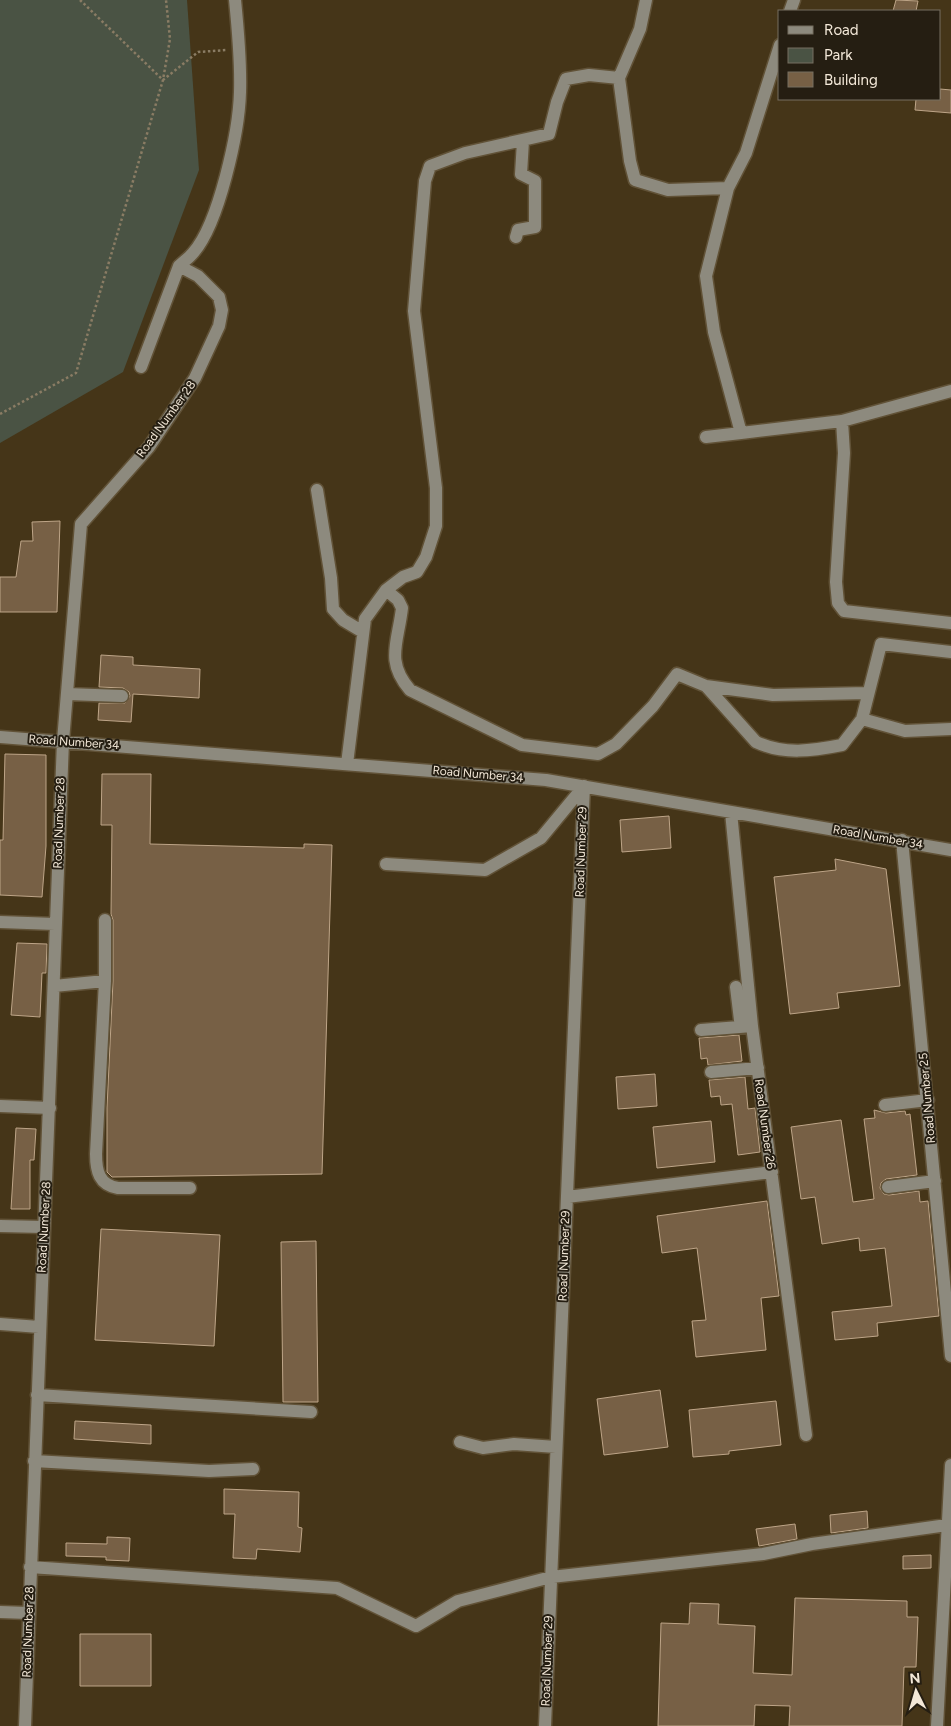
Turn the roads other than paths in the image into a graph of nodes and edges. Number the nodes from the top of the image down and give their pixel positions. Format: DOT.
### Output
graph roads {
  1 [pos="235,0"];
  2 [pos="646,0"];
  3 [pos="778,51"];
  4 [pos="619,78"];
  5 [pos="523,141"];
  6 [pos="728,188"];
  7 [pos="516,238"];
  8 [pos="179,266"];
  9 [pos="141,367"];
  10 [pos="951,391"];
  11 [pos="842,421"];
  12 [pos="740,433"];
  13 [pos="706,437"];
  14 [pos="317,490"];
  15 [pos="386,590"];
  16 [pos="951,623"];
  17 [pos="363,632"];
  18 [pos="951,652"];
  19 [pos="706,686"];
  20 [pos="868,693"];
  21 [pos="67,694"];
  22 [pos="122,696"];
  23 [pos="862,719"];
  24 [pos="951,729"];
  25 [pos="0,737"];
  26 [pos="62,741"];
  27 [pos="347,764"];
  28 [pos="584,786"];
  29 [pos="732,812"];
  30 [pos="902,840"];
  31 [pos="951,850"];
  32 [pos="386,864"];
  33 [pos="105,920"];
  34 [pos="0,922"];
  35 [pos="55,924"];
  36 [pos="105,981"];
  37 [pos="54,986"];
  38 [pos="736,987"];
  39 [pos="744,1002"];
  40 [pos="740,1020"];
  41 [pos="752,1026"];
  42 [pos="701,1030"];
  43 [pos="758,1068"];
  44 [pos="711,1072"];
  45 [pos="928,1100"];
  46 [pos="0,1106"];
  47 [pos="885,1106"];
  48 [pos="50,1108"];
  49 [pos="772,1172"];
  50 [pos="935,1181"];
  51 [pos="888,1187"];
  52 [pos="190,1188"];
  53 [pos="567,1197"];
  54 [pos="0,1226"];
  55 [pos="43,1228"];
  56 [pos="0,1324"];
  57 [pos="39,1327"];
  58 [pos="951,1356"];
  59 [pos="37,1395"];
  60 [pos="312,1412"];
  61 [pos="806,1435"];
  62 [pos="460,1442"];
  63 [pos="556,1447"];
  64 [pos="34,1461"];
  65 [pos="951,1466"];
  66 [pos="253,1469"];
  67 [pos="947,1525"];
  68 [pos="30,1567"];
  69 [pos="551,1577"];
  70 [pos="0,1612"];
  71 [pos="28,1613"];
  72 [pos="26,1726"];
  73 [pos="544,1726"];
  74 [pos="937,1726"];
  1 -- 8 [label="street"];
  2 -- 4 [label="street"];
  3 -- 6 [label="street"];
  4 -- 5 [label="street"];
  4 -- 6 [label="street"];
  5 -- 7 [label="street"];
  5 -- 15 [label="street"];
  6 -- 12 [label="street"];
  8 -- 9 [label="street"];
  8 -- 21 [label="street, Road Number 28"];
  10 -- 11 [label="street"];
  11 -- 12 [label="street"];
  11 -- 16 [label="street"];
  12 -- 13 [label="street"];
  14 -- 17 [label="street"];
  15 -- 17 [label="street"];
  15 -- 19 [label="street"];
  17 -- 27 [label="street"];
  18 -- 20 [label="street"];
  19 -- 20 [label="street"];
  19 -- 23 [label="street"];
  20 -- 23 [label="street"];
  21 -- 22 [label="street"];
  21 -- 26 [label="street, Road Number 28"];
  23 -- 24 [label="street"];
  25 -- 26 [label="street, Road Number 34"];
  26 -- 27 [label="street, Road Number 34"];
  26 -- 35 [label="street, Road Number 28"];
  27 -- 28 [label="street, Road Number 34"];
  28 -- 29 [label="street, Road Number 34"];
  28 -- 32 [label="street"];
  28 -- 53 [label="street, Road Number 29"];
  29 -- 30 [label="street, Road Number 34"];
  29 -- 39 [label="street, Road Number 26"];
  30 -- 31 [label="street, Road Number 34"];
  30 -- 45 [label="street, Road Number 25"];
  33 -- 36 [label="street"];
  34 -- 35 [label="street"];
  35 -- 37 [label="street, Road Number 28"];
  36 -- 37 [label="street"];
  36 -- 52 [label="street"];
  37 -- 48 [label="street, Road Number 28"];
  38 -- 39 [label="street"];
  39 -- 40 [label="street"];
  39 -- 41 [label="street, Road Number 26"];
  41 -- 42 [label="street"];
  41 -- 43 [label="street, Road Number 26"];
  43 -- 44 [label="street"];
  43 -- 49 [label="street, Road Number 26"];
  45 -- 47 [label="street"];
  45 -- 50 [label="street, Road Number 25"];
  46 -- 48 [label="street"];
  48 -- 55 [label="street, Road Number 28"];
  49 -- 53 [label="street"];
  49 -- 61 [label="street, Road Number 26"];
  50 -- 51 [label="street"];
  50 -- 58 [label="street, Road Number 25"];
  53 -- 63 [label="street, Road Number 29"];
  54 -- 55 [label="street"];
  55 -- 57 [label="street, Road Number 28"];
  56 -- 57 [label="street"];
  57 -- 59 [label="street, Road Number 28"];
  59 -- 60 [label="street"];
  59 -- 64 [label="street, Road Number 28"];
  62 -- 63 [label="street"];
  63 -- 69 [label="street, Road Number 29"];
  64 -- 66 [label="street"];
  64 -- 68 [label="street, Road Number 28"];
  65 -- 67 [label="street"];
  67 -- 69 [label="street"];
  67 -- 74 [label="street"];
  68 -- 69 [label="street"];
  68 -- 71 [label="street, Road Number 28"];
  69 -- 73 [label="street, Road Number 29"];
  70 -- 71 [label="street"];
  71 -- 72 [label="street, Road Number 28"];
}
